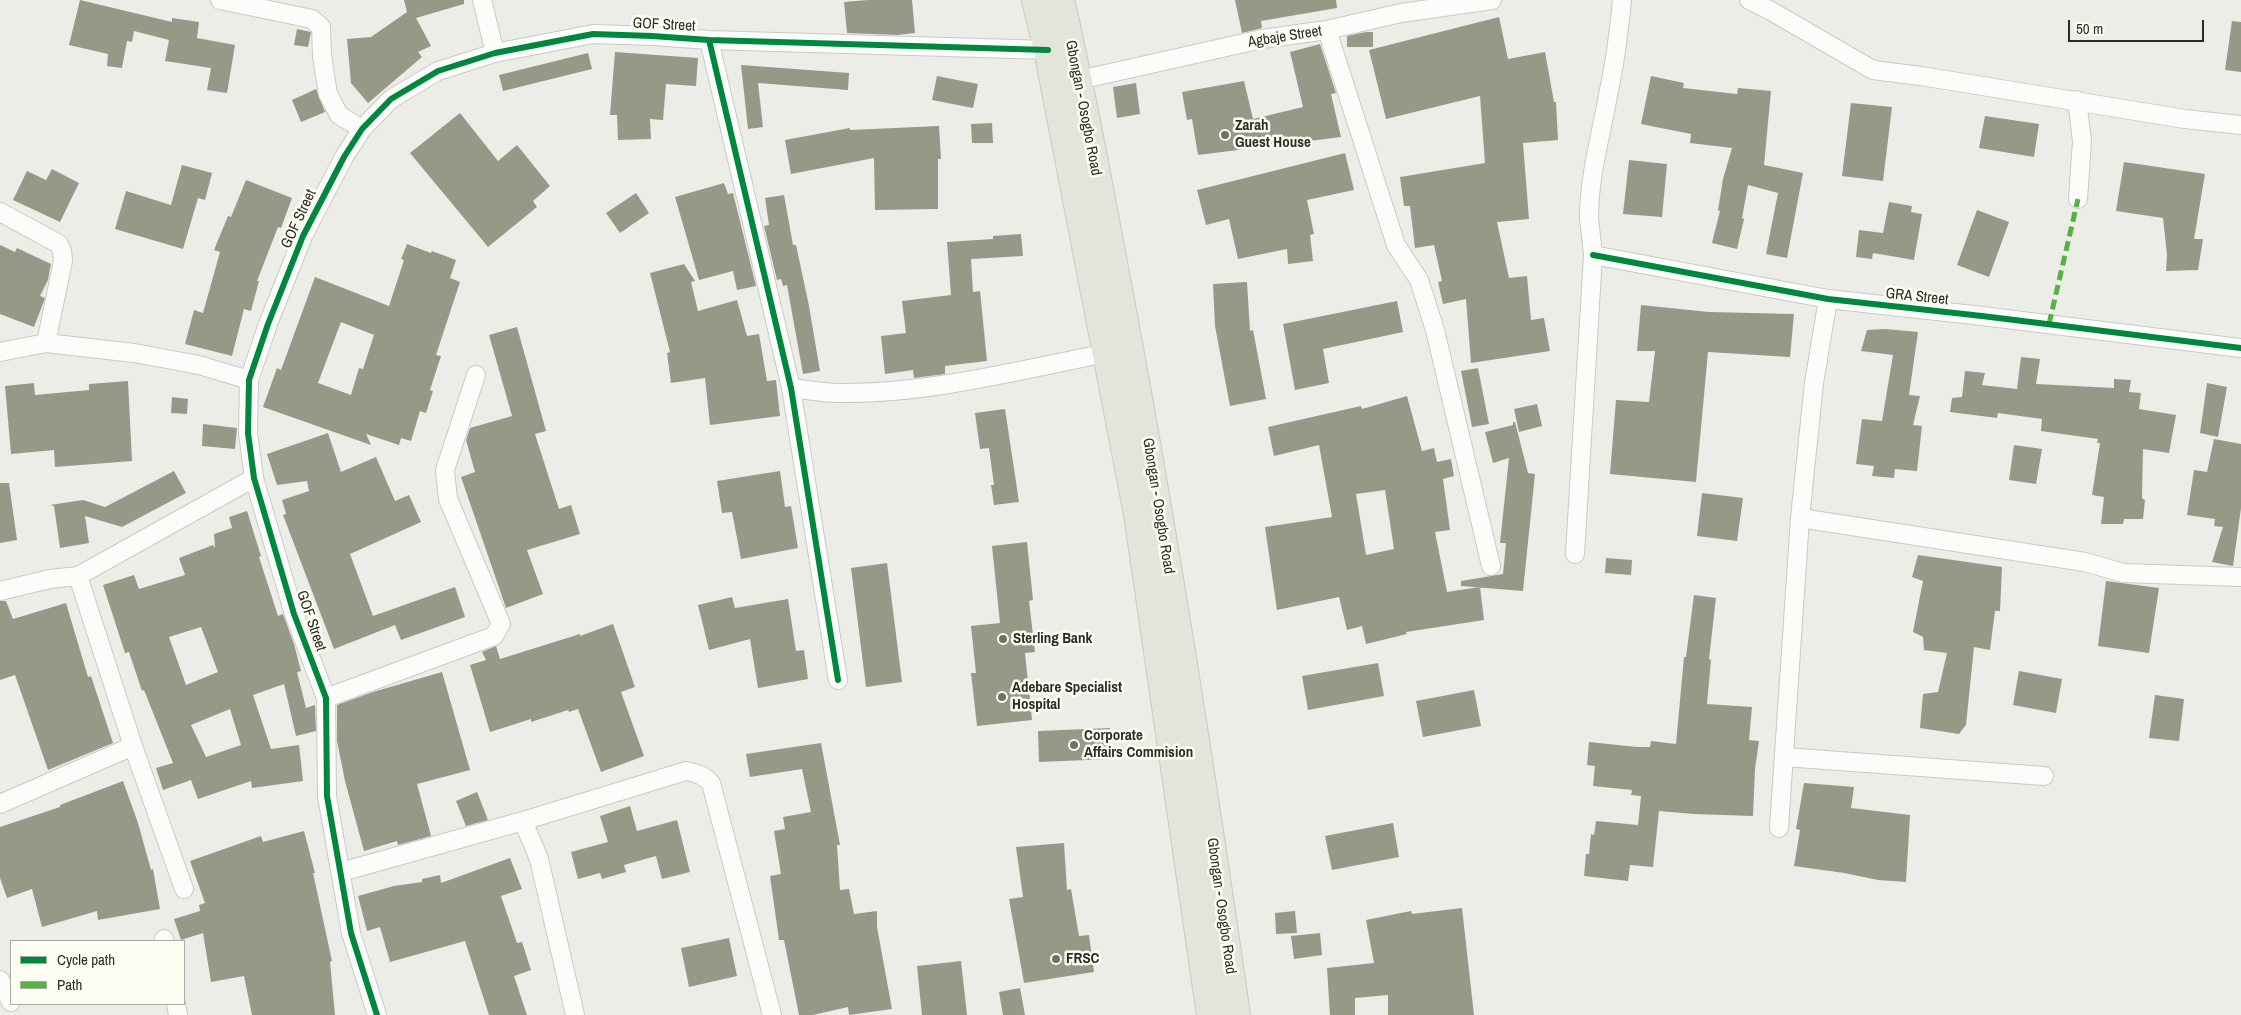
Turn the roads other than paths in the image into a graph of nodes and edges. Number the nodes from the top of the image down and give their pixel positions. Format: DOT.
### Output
graph roads {
  1 [pos="220,0"];
  2 [pos="482,0"];
  3 [pos="1036,0"];
  4 [pos="1060,0"];
  5 [pos="1492,0"];
  6 [pos="1622,0"];
  7 [pos="1749,0"];
  8 [pos="1401,7"];
  9 [pos="1327,30"];
  10 [pos="709,40"];
  11 [pos="1048,50"];
  12 [pos="494,52"];
  13 [pos="1079,80"];
  14 [pos="2078,100"];
  15 [pos="2241,125"];
  16 [pos="362,129"];
  17 [pos="2078,199"];
  18 [pos="0,212"];
  19 [pos="1593,255"];
  20 [pos="1828,299"];
  21 [pos="46,343"];
  22 [pos="2241,348"];
  23 [pos="0,352"];
  24 [pos="1107,353"];
  25 [pos="476,375"];
  26 [pos="249,380"];
  27 [pos="791,388"];
  28 [pos="254,478"];
  29 [pos="1800,518"];
  30 [pos="1575,554"];
  31 [pos="1491,566"];
  32 [pos="78,576"];
  33 [pos="2241,578"];
  34 [pos="0,591"];
  35 [pos="838,680"];
  36 [pos="326,698"];
  37 [pos="134,746"];
  38 [pos="1784,757"];
  39 [pos="2044,776"];
  40 [pos="0,804"];
  41 [pos="523,821"];
  42 [pos="1779,828"];
  43 [pos="341,872"];
  44 [pos="184,889"];
  45 [pos="0,980"];
  46 [pos="10,999"];
  47 [pos="377,1015"];
  48 [pos="575,1015"];
  49 [pos="772,1015"];
  50 [pos="1210,1015"];
  51 [pos="1236,1015"];
  1 -- 16 [label="street"];
  2 -- 12 [label="street"];
  3 -- 11 [label="main road, Gbongan - Osogbo Road"];
  4 -- 13 [label="main road, Gbongan - Osogbo Road"];
  5 -- 8 [label="street, Agbaje Street"];
  6 -- 19 [label="street"];
  7 -- 14 [label="street"];
  8 -- 9 [label="street, Agbaje Street"];
  9 -- 13 [label="street, Agbaje Street"];
  9 -- 31 [label="street"];
  10 -- 11 [label="street, GOF Street"];
  10 -- 12 [label="street, GOF Street"];
  10 -- 27 [label="street"];
  11 -- 24 [label="main road, Gbongan - Osogbo Road"];
  12 -- 16 [label="street, GOF Street"];
  13 -- 51 [label="main road, Gbongan - Osogbo Road"];
  14 -- 15 [label="street"];
  14 -- 17 [label="street"];
  16 -- 26 [label="street, GOF Street"];
  18 -- 21 [label="street"];
  19 -- 20 [label="street, GRA Street"];
  19 -- 30 [label="street"];
  20 -- 22 [label="street, GRA Street"];
  20 -- 29 [label="street"];
  21 -- 23 [label="street"];
  21 -- 26 [label="street"];
  24 -- 27 [label="street"];
  24 -- 50 [label="main road, Gbongan - Osogbo Road"];
  25 -- 36 [label="street"];
  26 -- 28 [label="street, GOF Street"];
  27 -- 35 [label="street"];
  28 -- 32 [label="street"];
  28 -- 36 [label="street, GOF Street"];
  29 -- 33 [label="street"];
  29 -- 38 [label="street"];
  32 -- 34 [label="street"];
  32 -- 37 [label="street"];
  36 -- 43 [label="street, GOF Street"];
  37 -- 40 [label="street"];
  37 -- 44 [label="street"];
  38 -- 39 [label="street"];
  38 -- 42 [label="street"];
  41 -- 43 [label="street"];
  41 -- 48 [label="street"];
  41 -- 49 [label="street"];
  43 -- 47 [label="street, GOF Street"];
  45 -- 46 [label="street"];
}
